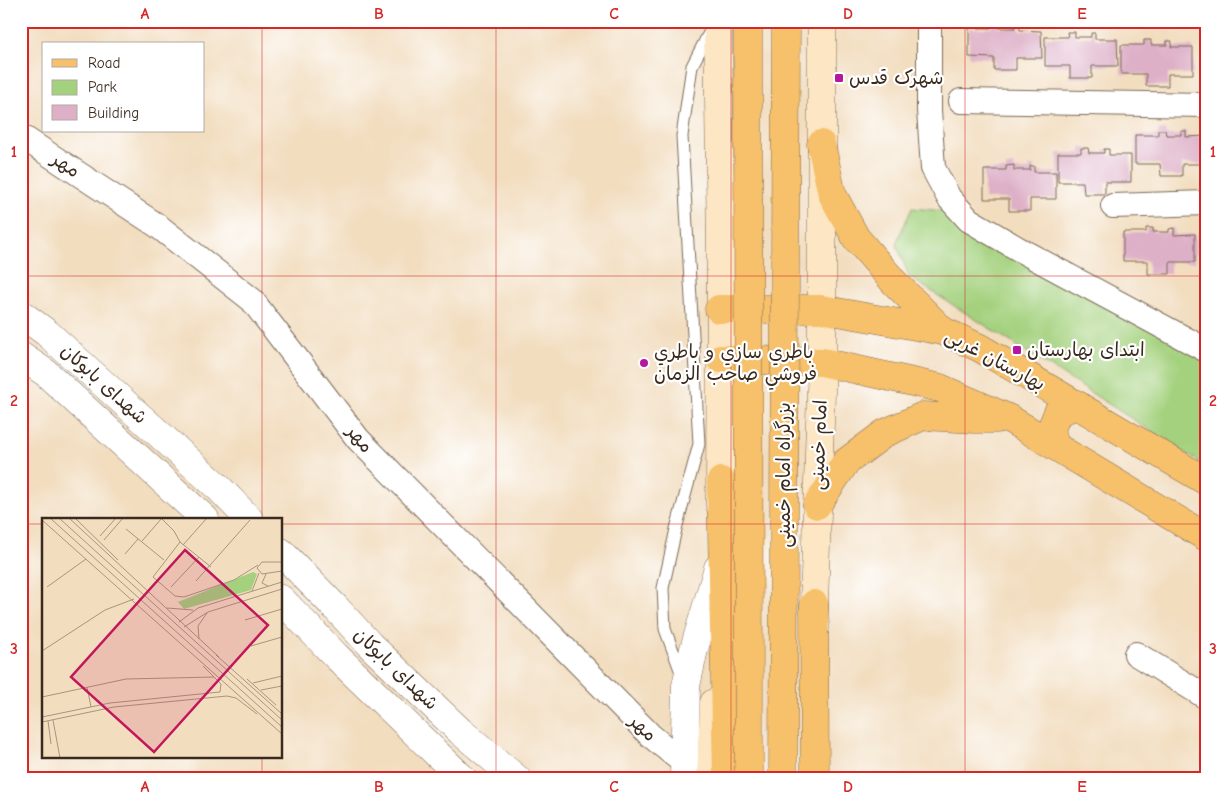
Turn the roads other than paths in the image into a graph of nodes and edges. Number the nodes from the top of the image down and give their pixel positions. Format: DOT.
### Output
graph roads {
  1 [pos="716,21"];
  2 [pos="748,21"];
  3 [pos="786,21"];
  4 [pos="822,21"];
  5 [pos="928,21"];
  6 [pos="961,101"];
  7 [pos="1206,105"];
  8 [pos="22,139"];
  9 [pos="821,144"];
  10 [pos="1206,203"];
  11 [pos="1113,206"];
  12 [pos="719,309"];
  13 [pos="821,309"];
  14 [pos="21,314"];
  15 [pos="943,331"];
  16 [pos="1206,350"];
  17 [pos="21,356"];
  18 [pos="720,359"];
  19 [pos="822,362"];
  20 [pos="1078,405"];
  21 [pos="1008,418"];
  22 [pos="1055,446"];
  23 [pos="721,481"];
  24 [pos="1206,481"];
  25 [pos="817,505"];
  26 [pos="204,518"];
  27 [pos="248,518"];
  28 [pos="1206,537"];
  29 [pos="282,553"];
  30 [pos="718,568"];
  31 [pos="282,600"];
  32 [pos="814,604"];
  33 [pos="1136,654"];
  34 [pos="686,686"];
  35 [pos="1206,697"];
  36 [pos="684,771"];
  37 [pos="463,779"];
  38 [pos="517,779"];
  39 [pos="711,779"];
  40 [pos="727,779"];
  41 [pos="749,779"];
  42 [pos="783,779"];
  43 [pos="815,779"];
  44 [pos="825,779"];
  1 -- 12 [label="main road"];
  1 -- 34 [label="lane"];
  2 -- 41 [label="main road, بزرگراه امام خمینی, bridge"];
  3 -- 42 [label="main road, بزرگراه امام خمینی, bridge"];
  4 -- 9 [label="main road, امام خمینی"];
  5 -- 16 [label="street"];
  6 -- 7 [label="street"];
  8 -- 36 [label="street, مهر"];
  9 -- 13 [label="main road, امام خمینی"];
  9 -- 15 [label="main road"];
  10 -- 11 [label="street"];
  12 -- 13 [label="main road, بهارستان غربی"];
  12 -- 18 [label="main road"];
  13 -- 15 [label="main road, بهارستان غربی"];
  13 -- 19 [label="main road, امام خمینی"];
  14 -- 27 [label="street, شهدای بابوکان"];
  15 -- 20 [label="main road, بهارستان غربی"];
  17 -- 26 [label="street, شهدای بابوکان"];
  18 -- 19 [label="main road"];
  18 -- 23 [label="main road"];
  19 -- 21 [label="main road"];
  19 -- 25 [label="main road, امام خمینی"];
  20 -- 22 [label="main road"];
  20 -- 24 [label="main road, بهارستان غربی"];
  21 -- 22 [label="main road"];
  21 -- 25 [label="main road"];
  22 -- 28 [label="main road"];
  23 -- 30 [label="main road"];
  23 -- 40 [label="main road"];
  25 -- 32 [label="main road, امام خمینی"];
  29 -- 38 [label="street, شهدای بابوکان"];
  30 -- 34 [label="street"];
  30 -- 39 [label="main road"];
  31 -- 37 [label="street, شهدای بابوکان"];
  32 -- 43 [label="main road"];
  32 -- 44 [label="main road, امام خمینی"];
  33 -- 35 [label="street"];
  34 -- 36 [label="street"];
}
